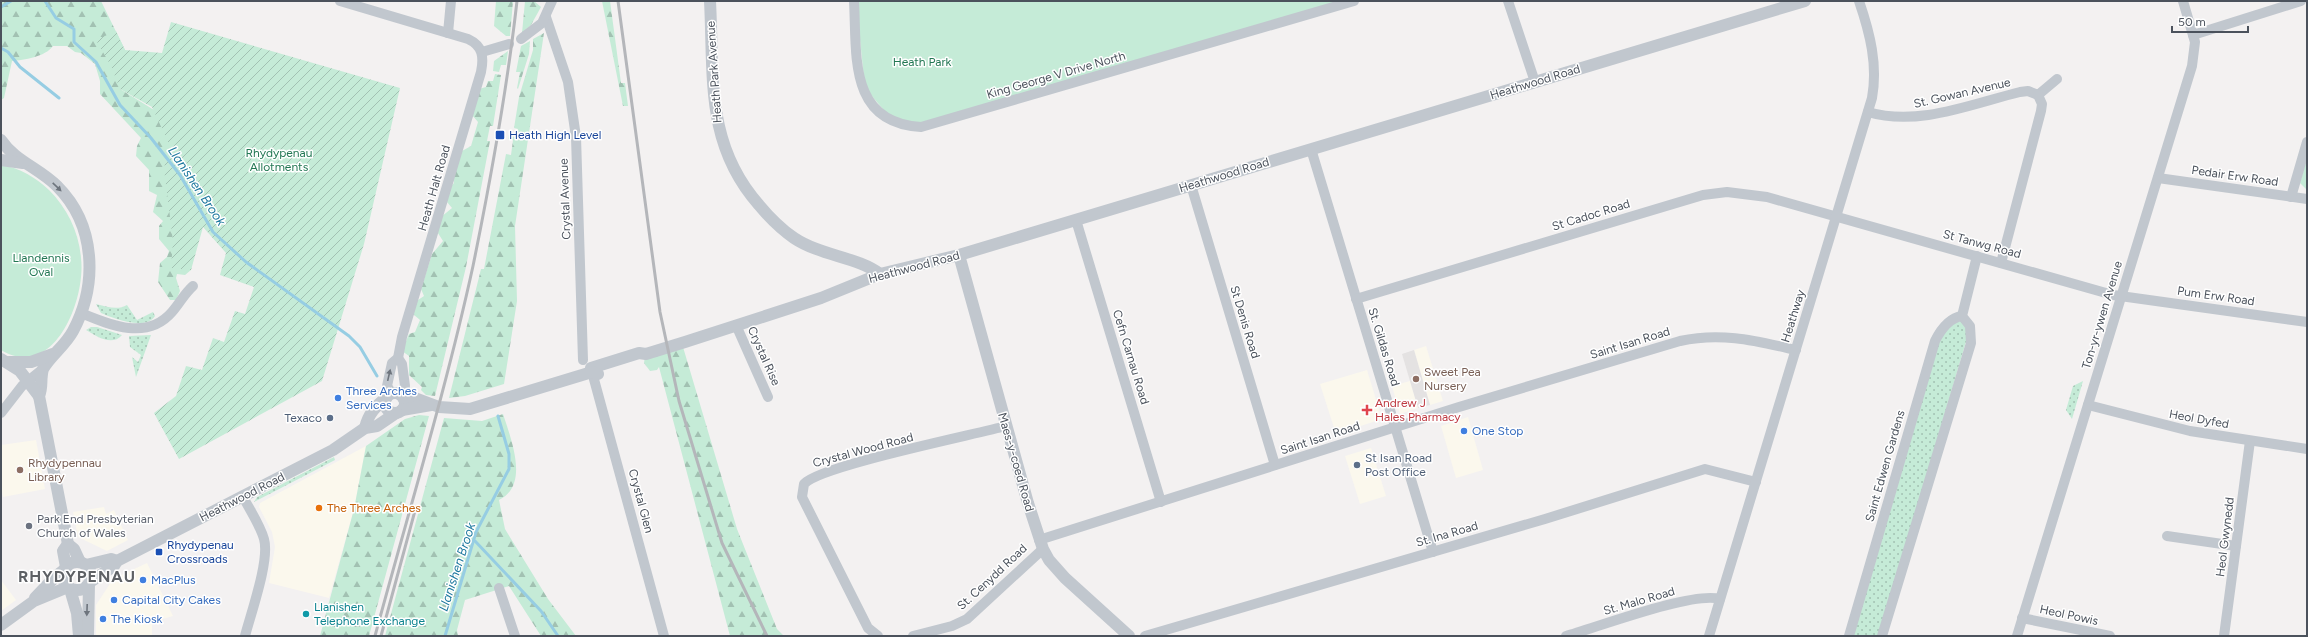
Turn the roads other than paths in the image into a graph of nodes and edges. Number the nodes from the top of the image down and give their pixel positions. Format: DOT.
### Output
graph roads {
  1 [pos="340,1"];
  2 [pos="451,1"];
  3 [pos="552,1"];
  4 [pos="710,1"];
  5 [pos="854,1"];
  6 [pos="1354,1"];
  7 [pos="1508,1"];
  8 [pos="1805,1"];
  9 [pos="1859,1"];
  10 [pos="2183,1"];
  11 [pos="2301,1"];
  12 [pos="546,17"];
  13 [pos="448,33"];
  14 [pos="2193,35"];
  15 [pos="521,39"];
  16 [pos="509,44"];
  17 [pos="482,52"];
  18 [pos="2057,78"];
  19 [pos="1535,82"];
  20 [pos="2038,95"];
  21 [pos="1868,112"];
  22 [pos="1,140"];
  23 [pos="2307,142"];
  24 [pos="1311,149"];
  25 [pos="1,160"];
  26 [pos="26,164"];
  27 [pos="2158,178"];
  28 [pos="1191,185"];
  29 [pos="2291,197"];
  30 [pos="2307,199"];
  31 [pos="1836,217"];
  32 [pos="1076,220"];
  33 [pos="959,255"];
  34 [pos="1977,256"];
  35 [pos="2001,263"];
  36 [pos="880,274"];
  37 [pos="193,286"];
  38 [pos="2121,296"];
  39 [pos="1356,299"];
  40 [pos="81,313"];
  41 [pos="1962,316"];
  42 [pos="2307,322"];
  43 [pos="736,325"];
  44 [pos="1796,350"];
  45 [pos="54,354"];
  46 [pos="398,358"];
  47 [pos="3,360"];
  48 [pos="583,360"];
  49 [pos="43,369"];
  50 [pos="592,372"];
  51 [pos="29,380"];
  52 [pos="39,396"];
  53 [pos="768,397"];
  54 [pos="397,401"];
  55 [pos="2088,406"];
  56 [pos="1,413"];
  57 [pos="1006,426"];
  58 [pos="365,428"];
  59 [pos="1395,428"];
  60 [pos="2250,441"];
  61 [pos="2307,449"];
  62 [pos="1275,465"];
  63 [pos="1756,482"];
  64 [pos="243,497"];
  65 [pos="1161,502"];
  66 [pos="2167,536"];
  67 [pos="68,544"];
  68 [pos="1041,544"];
  69 [pos="2236,546"];
  70 [pos="1433,552"];
  71 [pos="117,562"];
  72 [pos="83,564"];
  73 [pos="65,568"];
  74 [pos="89,583"];
  75 [pos="69,588"];
  76 [pos="500,588"];
  77 [pos="1720,599"];
  78 [pos="34,601"];
  79 [pos="2022,618"];
  80 [pos="1,625"];
  81 [pos="1573,635"];
  82 [pos="79,636"];
  83 [pos="88,636"];
  84 [pos="245,636"];
  85 [pos="515,636"];
  86 [pos="664,636"];
  87 [pos="878,636"];
  88 [pos="913,636"];
  89 [pos="1129,636"];
  90 [pos="1146,636"];
  91 [pos="1709,636"];
  92 [pos="1850,636"];
  93 [pos="1882,636"];
  94 [pos="2017,636"];
  95 [pos="2110,636"];
  96 [pos="2224,636"];
  1 -- 13 [label="street"];
  2 -- 13 [label="street"];
  3 -- 12 [label="street"];
  4 -- 36 [label="street, Heath Park Avenue"];
  5 -- 6 [label="street, King George V Drive North"];
  7 -- 19 [label="street"];
  8 -- 19 [label="street, Heathwood Road"];
  9 -- 21 [label="street, Heathway"];
  10 -- 14 [label="street, Ton-yr-ywen Avenue"];
  11 -- 14 [label="street"];
  12 -- 15 [label="street"];
  12 -- 48 [label="street, Crystal Avenue"];
  13 -- 17 [label="street"];
  14 -- 27 [label="street, Ton-yr-ywen Avenue"];
  16 -- 17 [label="street"];
  17 -- 46 [label="street, Heath Halt Road"];
  18 -- 20 [label="street"];
  19 -- 24 [label="street, Heathwood Road"];
  20 -- 21 [label="street, St. Gowan Avenue"];
  20 -- 35 [label="street"];
  21 -- 31 [label="street, Heathway"];
  22 -- 26 [label="street"];
  23 -- 29 [label="street"];
  24 -- 28 [label="street, Heathwood Road"];
  24 -- 39 [label="street, St. Gildas Road"];
  25 -- 26 [label="street"];
  26 -- 40 [label="street, one-way"];
  27 -- 29 [label="street, Pedair Erw Road"];
  27 -- 38 [label="street, Ton-yr-ywen Avenue"];
  28 -- 32 [label="street, Heathwood Road"];
  28 -- 62 [label="street, St Denis Road"];
  29 -- 30 [label="street, Pedair Erw Road"];
  31 -- 34 [label="street, St Tanwg Road"];
  31 -- 39 [label="street, St Cadoc Road"];
  31 -- 44 [label="street, Heathway"];
  32 -- 33 [label="street, Heathwood Road"];
  32 -- 65 [label="street, Cefn Carnau Road"];
  33 -- 36 [label="street, Heathwood Road"];
  33 -- 57 [label="street, Maes-y-coed Road"];
  34 -- 35 [label="street, St Tanwg Road"];
  34 -- 41 [label="street"];
  35 -- 38 [label="street, St Tanwg Road"];
  36 -- 43 [label="street, Heathwood Road"];
  37 -- 40 [label="street"];
  38 -- 42 [label="street, Pum Erw Road"];
  38 -- 55 [label="street, Ton-yr-ywen Avenue"];
  39 -- 59 [label="street, St. Gildas Road"];
  40 -- 45 [label="street"];
  41 -- 92 [label="street, Saint Edwen Gardens"];
  41 -- 93 [label="street"];
  43 -- 50 [label="street, Heathwood Road"];
  43 -- 53 [label="street, Crystal Rise"];
  44 -- 59 [label="street, Saint Isan Road"];
  44 -- 63 [label="street, Heathway"];
  45 -- 47 [label="street"];
  45 -- 49 [label="street"];
  46 -- 54 [label="street, Heath Halt Road"];
  54 -- 46 [label="street, Heath Halt Road, one-way"];
  47 -- 51 [label="street"];
  49 -- 51 [label="street"];
  49 -- 52 [label="street"];
  50 -- 54 [label="street, Heathwood Road"];
  50 -- 86 [label="street, Crystal Glen"];
  51 -- 52 [label="street"];
  51 -- 56 [label="street"];
  52 -- 67 [label="street"];
  54 -- 58 [label="street, Heathwood Road"];
  54 -- 58 [label="street"];
  55 -- 60 [label="street, Heol Dyfed"];
  55 -- 79 [label="street, Ton-yr-ywen Avenue"];
  57 -- 68 [label="street, Maes-y-coed Road"];
  57 -- 87 [label="street, Crystal Wood Road"];
  58 -- 64 [label="street, Heathwood Road"];
  59 -- 62 [label="street, Saint Isan Road"];
  59 -- 70 [label="street, St. Gildas Road"];
  60 -- 61 [label="street, Heol Dyfed"];
  60 -- 69 [label="street, Heol Gwynedd"];
  62 -- 65 [label="street, Saint Isan Road"];
  63 -- 70 [label="street, St. Ina Road"];
  63 -- 77 [label="street, Heathway"];
  64 -- 71 [label="street, Heathwood Road"];
  64 -- 84 [label="street"];
  65 -- 68 [label="street, Saint Isan Road"];
  66 -- 69 [label="street"];
  67 -- 72 [label="street"];
  67 -- 73 [label="street"];
  68 -- 88 [label="street, St. Cenydd Road"];
  68 -- 89 [label="street, Maes-y-coed Road"];
  69 -- 96 [label="street, Heol Gwynedd"];
  70 -- 90 [label="street, St. Ina Road"];
  71 -- 72 [label="street, Heathwood Road"];
  71 -- 74 [label="street, Heathwood Road"];
  72 -- 73 [label="street"];
  72 -- 74 [label="street"];
  73 -- 75 [label="street"];
  73 -- 78 [label="street"];
  74 -- 75 [label="street"];
  74 -- 83 [label="street, one-way"];
  75 -- 78 [label="street"];
  75 -- 82 [label="street"];
  76 -- 85 [label="street"];
  77 -- 81 [label="street, St. Malo Road"];
  77 -- 91 [label="street, Heathway"];
  78 -- 80 [label="street"];
  79 -- 94 [label="street, Ton-yr-ywen Avenue"];
  79 -- 95 [label="street, Heol Powis"];
}
